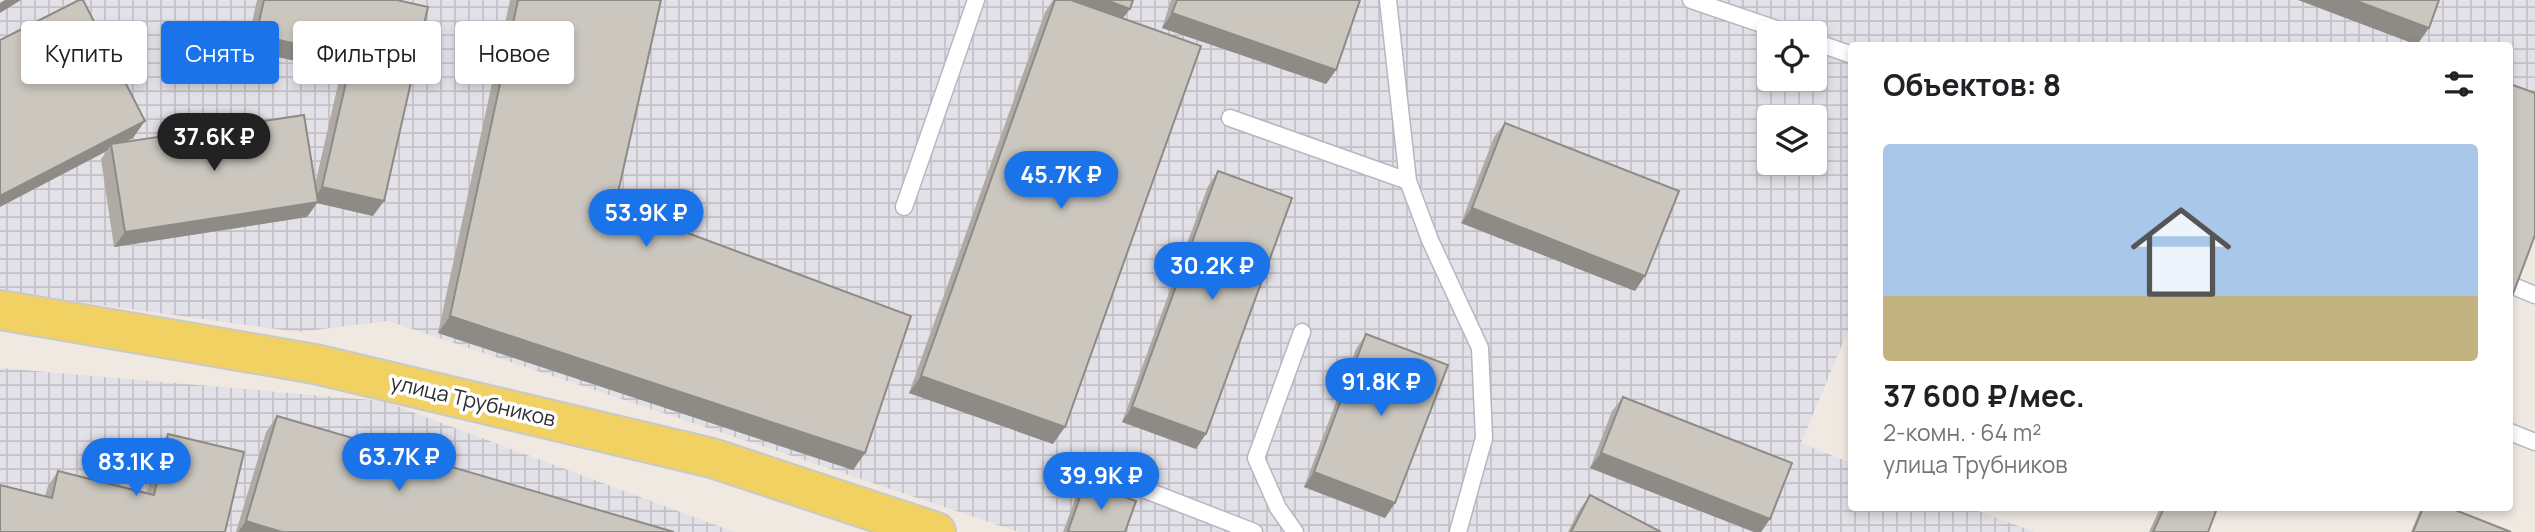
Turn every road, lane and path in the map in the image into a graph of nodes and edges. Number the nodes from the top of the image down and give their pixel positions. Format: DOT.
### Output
graph roads {
  1 [pos="976,0"];
  2 [pos="1388,0"];
  3 [pos="1691,0"];
  4 [pos="1757,22"];
  5 [pos="1827,46"];
  6 [pos="1848,54"];
  7 [pos="1230,118"];
  8 [pos="1408,181"];
  9 [pos="904,207"];
  10 [pos="2513,286"];
  11 [pos="2535,295"];
  12 [pos="0,310"];
  13 [pos="1302,332"];
  14 [pos="2513,433"];
  15 [pos="2535,442"];
  16 [pos="1112,477"];
  17 [pos="936,532"];
  18 [pos="1254,532"];
  19 [pos="1296,532"];
  20 [pos="1458,532"];
  1 -- 9 [label="lane"];
  2 -- 8 [label="lane"];
  3 -- 4 [label="lane"];
  5 -- 6 [label="lane"];
  7 -- 8 [label="lane"];
  8 -- 20 [label="lane"];
  10 -- 11 [label="lane"];
  12 -- 17 [label="main road, улица Трубников"];
  13 -- 19 [label="lane"];
  14 -- 15 [label="lane"];
  16 -- 18 [label="lane"];
}
